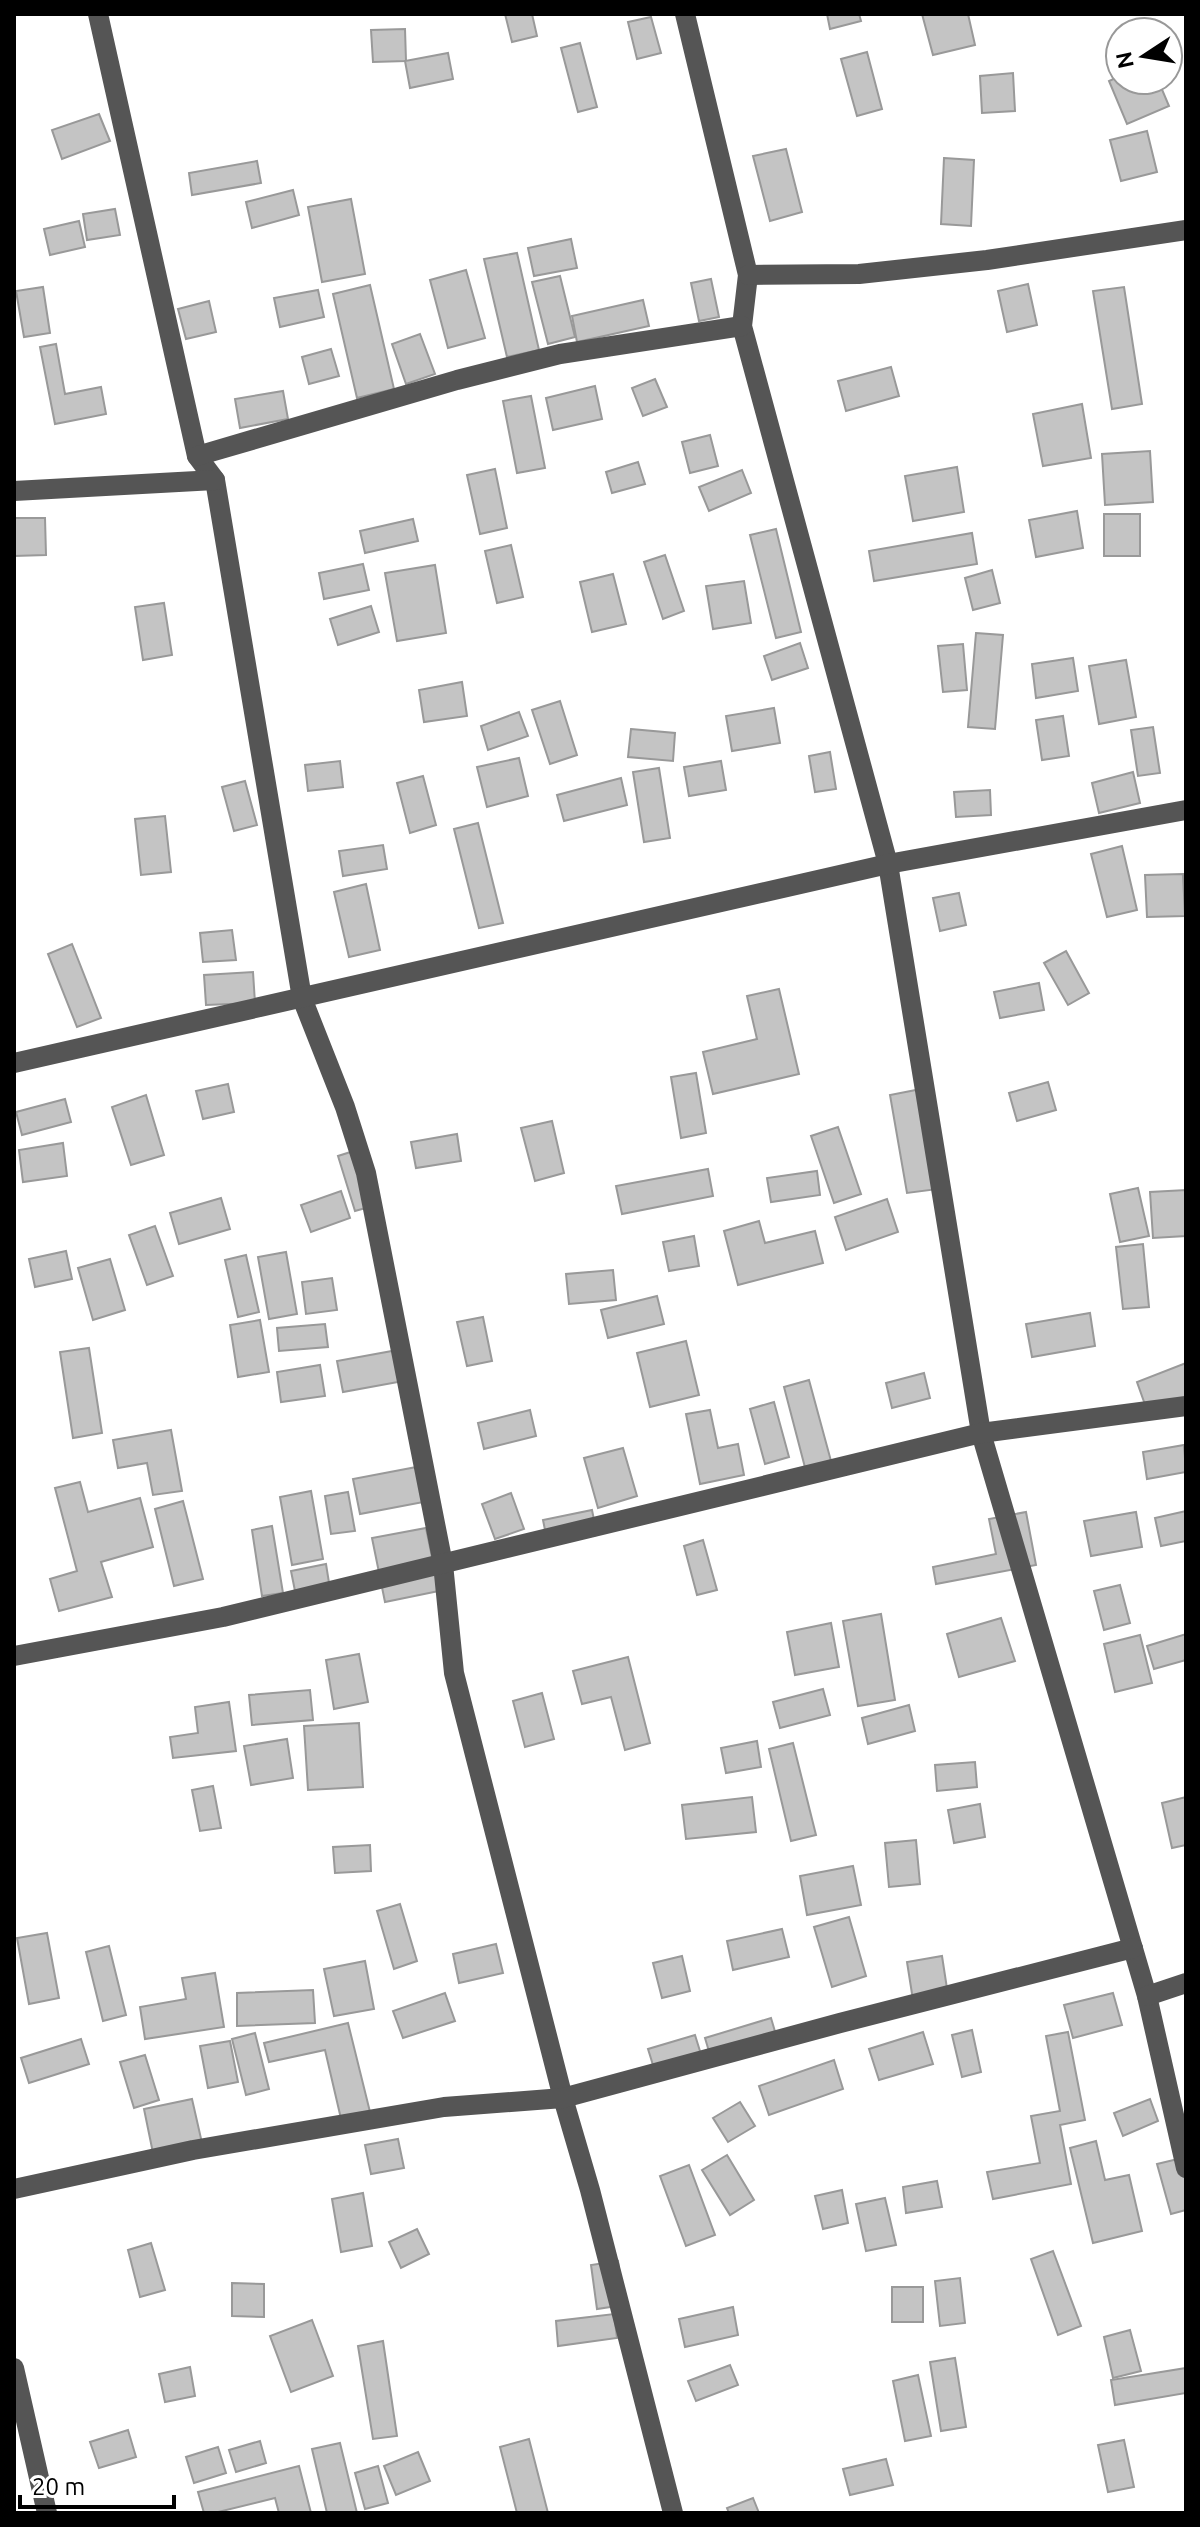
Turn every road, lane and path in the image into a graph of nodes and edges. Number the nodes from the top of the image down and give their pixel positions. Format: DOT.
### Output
graph roads {
  1 [pos="98,14"];
  2 [pos="685,14"];
  3 [pos="1186,230"];
  4 [pos="748,275"];
  5 [pos="742,326"];
  6 [pos="197,456"];
  7 [pos="215,480"];
  8 [pos="14,491"];
  9 [pos="1186,810"];
  10 [pos="888,864"];
  11 [pos="302,998"];
  12 [pos="14,1063"];
  13 [pos="1186,1406"];
  14 [pos="981,1433"];
  15 [pos="443,1564"];
  16 [pos="14,1656"];
  17 [pos="1133,1948"];
  18 [pos="1186,1983"];
  19 [pos="1147,1996"];
  20 [pos="563,2098"];
  21 [pos="1186,2168"];
  22 [pos="14,2189"];
  23 [pos="14,2368"];
  24 [pos="47,2513"];
  25 [pos="673,2513"];
  1 -- 6 [label="street"];
  2 -- 4 [label="street"];
  3 -- 4 [label="street"];
  4 -- 5 [label="street"];
  5 -- 6 [label="street"];
  5 -- 10 [label="street"];
  6 -- 7 [label="street"];
  7 -- 8 [label="street"];
  7 -- 11 [label="street"];
  9 -- 10 [label="street"];
  10 -- 11 [label="street"];
  10 -- 14 [label="street"];
  11 -- 12 [label="street"];
  11 -- 15 [label="street"];
  13 -- 14 [label="street"];
  14 -- 15 [label="street"];
  14 -- 17 [label="street"];
  15 -- 16 [label="street"];
  15 -- 20 [label="street"];
  17 -- 19 [label="street"];
  17 -- 20 [label="street"];
  18 -- 19 [label="street"];
  19 -- 21 [label="street"];
  20 -- 22 [label="street"];
  20 -- 25 [label="street"];
  23 -- 24 [label="street"];
}
